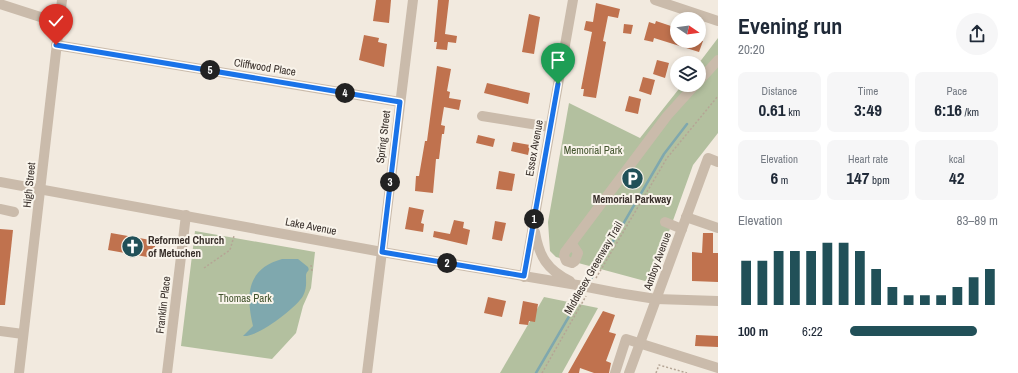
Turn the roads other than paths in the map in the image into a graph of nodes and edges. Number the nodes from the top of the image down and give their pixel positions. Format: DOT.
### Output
graph roads {
  1 [pos="62,0"];
  2 [pos="413,0"];
  3 [pos="573,0"];
  4 [pos="655,0"];
  5 [pos="0,4"];
  6 [pos="718,21"];
  7 [pos="59,23"];
  8 [pos="56,45"];
  9 [pos="718,60"];
  10 [pos="706,73"];
  11 [pos="689,92"];
  12 [pos="400,102"];
  13 [pos="482,116"];
  14 [pos="550,126"];
  15 [pos="718,162"];
  16 [pos="0,182"];
  17 [pos="41,190"];
  18 [pos="0,209"];
  19 [pos="14,212"];
  20 [pos="186,215"];
  21 [pos="686,217"];
  22 [pos="666,222"];
  23 [pos="534,223"];
  24 [pos="682,228"];
  25 [pos="718,228"];
  26 [pos="572,244"];
  27 [pos="382,252"];
  28 [pos="524,276"];
  29 [pos="577,285"];
  30 [pos="656,299"];
  31 [pos="718,301"];
  32 [pos="0,331"];
  33 [pos="23,334"];
  34 [pos="640,344"];
  35 [pos="718,368"];
  36 [pos="19,373"];
  37 [pos="167,373"];
  38 [pos="366,373"];
  39 [pos="616,373"];
  40 [pos="629,373"];
  1 -- 7 [label="street, High Street"];
  2 -- 12 [label="street, Spring Street"];
  3 -- 14 [label="street, Essex Avenue"];
  4 -- 6 [label="street"];
  5 -- 7 [label="street"];
  7 -- 8 [label="street, High Street"];
  8 -- 12 [label="street, Cliffwood Place"];
  8 -- 17 [label="street, High Street"];
  9 -- 10 [label="street"];
  11 -- 26 [label="street"];
  12 -- 27 [label="street, Spring Street"];
  13 -- 14 [label="street"];
  14 -- 23 [label="street, Essex Avenue"];
  15 -- 21 [label="street, Amboy Avenue"];
  16 -- 17 [label="street, Lake Avenue"];
  17 -- 20 [label="street, Lake Avenue"];
  17 -- 33 [label="street, High Street"];
  18 -- 19 [label="street"];
  20 -- 27 [label="street, Lake Avenue"];
  20 -- 37 [label="street, Franklin Place"];
  21 -- 24 [label="street, Amboy Avenue"];
  21 -- 25 [label="street"];
  22 -- 24 [label="street"];
  23 -- 28 [label="street, Essex Avenue"];
  23 -- 29 [label="street"];
  24 -- 30 [label="street, Amboy Avenue"];
  27 -- 28 [label="street, Lake Avenue"];
  27 -- 38 [label="street, Spring Street"];
  28 -- 29 [label="street, Lake Avenue"];
  29 -- 30 [label="street, Lake Avenue, bridge"];
  30 -- 31 [label="street"];
  30 -- 34 [label="street, Amboy Avenue"];
  32 -- 33 [label="street"];
  33 -- 36 [label="street, High Street"];
  34 -- 35 [label="street"];
  34 -- 39 [label="street"];
  34 -- 40 [label="street, Amboy Avenue"];
}
